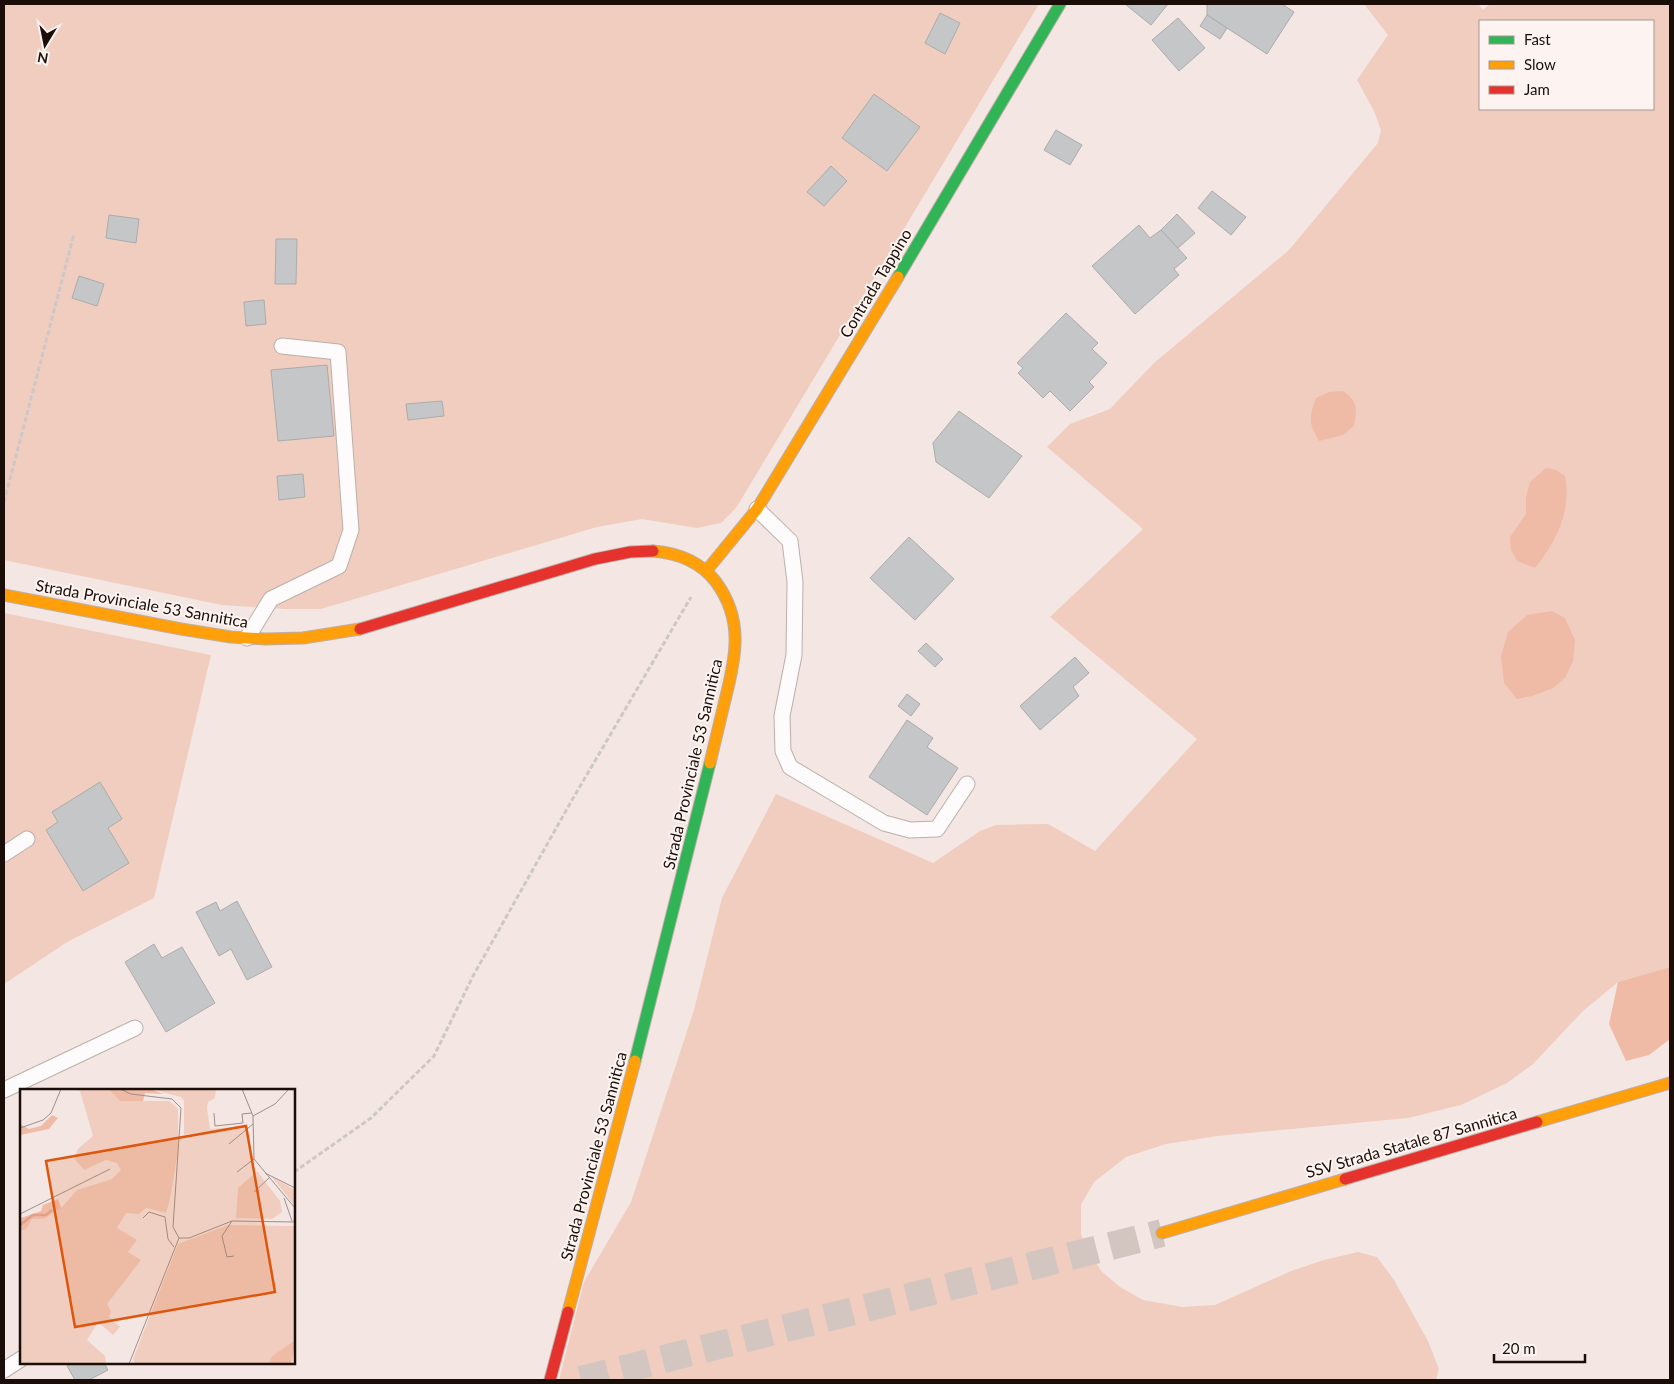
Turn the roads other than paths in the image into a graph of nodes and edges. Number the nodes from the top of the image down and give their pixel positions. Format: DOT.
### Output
graph roads {
  1 [pos="1060,4"];
  2 [pos="282,346"];
  3 [pos="757,509"];
  4 [pos="707,570"];
  5 [pos="4,595"];
  6 [pos="247,638"];
  7 [pos="967,784"];
  8 [pos="27,839"];
  9 [pos="4,854"];
  10 [pos="135,1028"];
  11 [pos="1670,1083"];
  12 [pos="4,1090"];
  13 [pos="1162,1232"];
  14 [pos="20,1360"];
  15 [pos="4,1370"];
  16 [pos="550,1380"];
  1 -- 3 [label="street, Contrada Tappino"];
  2 -- 6 [label="lane"];
  3 -- 4 [label="street, Contrada Tappino"];
  3 -- 7 [label="lane"];
  4 -- 6 [label="street, Strada Provinciale 53 Sannitica"];
  4 -- 16 [label="street, Strada Provinciale 53 Sannitica"];
  5 -- 6 [label="street, Strada Provinciale 53 Sannitica"];
  8 -- 9 [label="lane"];
  10 -- 12 [label="lane"];
  11 -- 13 [label="street, SSV Strada Statale 87 Sannitica"];
  14 -- 15 [label="lane"];
}
